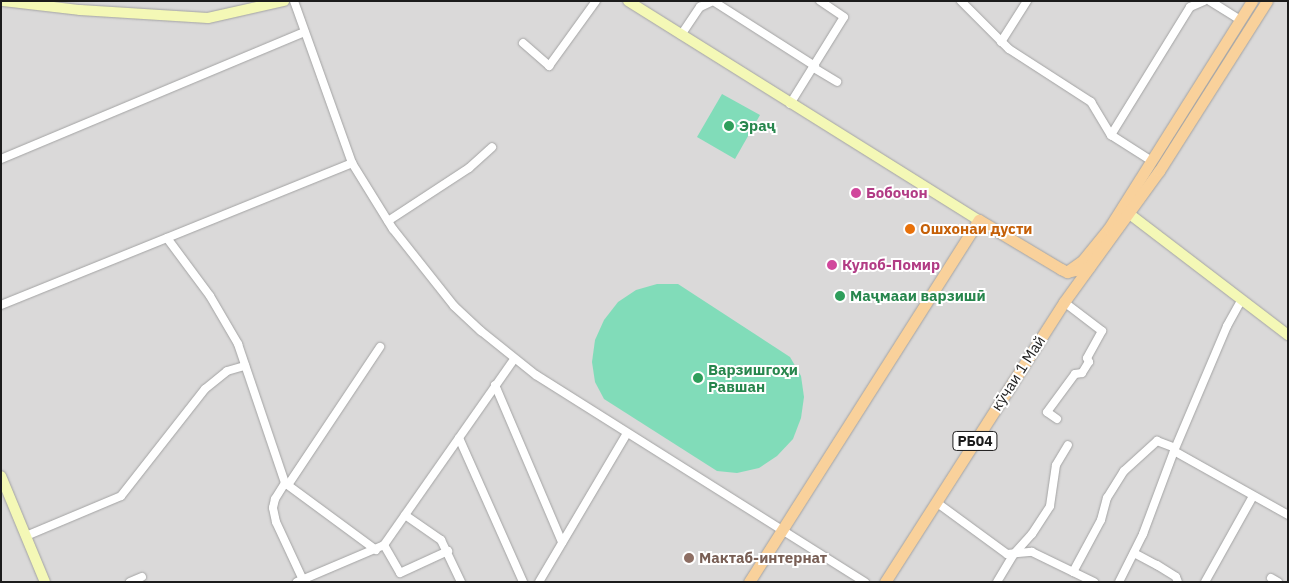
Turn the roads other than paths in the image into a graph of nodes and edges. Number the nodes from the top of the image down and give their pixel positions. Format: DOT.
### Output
graph roads {
  1 [pos="3,1"];
  2 [pos="284,1"];
  3 [pos="294,1"];
  4 [pos="596,1"];
  5 [pos="628,1"];
  6 [pos="820,1"];
  7 [pos="961,1"];
  8 [pos="1027,1"];
  9 [pos="1204,1"];
  10 [pos="1210,1"];
  11 [pos="1252,1"];
  12 [pos="1267,1"];
  13 [pos="57,4"];
  14 [pos="1240,20"];
  15 [pos="305,32"];
  16 [pos="681,36"];
  17 [pos="1002,42"];
  18 [pos="523,43"];
  19 [pos="814,67"];
  20 [pos="837,82"];
  21 [pos="790,104"];
  22 [pos="1111,135"];
  23 [pos="492,147"];
  24 [pos="1,159"];
  25 [pos="1152,161"];
  26 [pos="352,163"];
  27 [pos="1126,211"];
  28 [pos="979,220"];
  29 [pos="388,221"];
  30 [pos="167,238"];
  31 [pos="1089,268"];
  32 [pos="1067,272"];
  33 [pos="1065,300"];
  34 [pos="1241,301"];
  35 [pos="1,305"];
  36 [pos="1288,335"];
  37 [pos="380,347"];
  38 [pos="514,359"];
  39 [pos="246,366"];
  40 [pos="495,385"];
  41 [pos="1057,419"];
  42 [pos="627,433"];
  43 [pos="459,438"];
  44 [pos="1068,445"];
  45 [pos="1174,449"];
  46 [pos="1,476"];
  47 [pos="287,484"];
  48 [pos="1253,496"];
  49 [pos="936,502"];
  50 [pos="405,515"];
  51 [pos="1288,515"];
  52 [pos="781,530"];
  53 [pos="26,536"];
  54 [pos="562,542"];
  55 [pos="384,545"];
  56 [pos="376,550"];
  57 [pos="448,552"];
  58 [pos="1134,553"];
  59 [pos="1013,555"];
  60 [pos="1073,572"];
  61 [pos="142,577"];
  62 [pos="301,581"];
  63 [pos="45,582"];
  64 [pos="130,582"];
  65 [pos="461,582"];
  66 [pos="523,582"];
  67 [pos="539,582"];
  68 [pos="749,582"];
  69 [pos="865,582"];
  70 [pos="886,582"];
  71 [pos="997,582"];
  72 [pos="1094,582"];
  73 [pos="1119,582"];
  74 [pos="1178,582"];
  75 [pos="1205,582"];
  1 -- 13 [label="street"];
  2 -- 13 [label="street"];
  3 -- 15 [label="street"];
  4 -- 18 [label="street"];
  5 -- 16 [label="street"];
  6 -- 19 [label="street"];
  7 -- 17 [label="street"];
  8 -- 17 [label="street"];
  9 -- 22 [label="street"];
  10 -- 14 [label="street"];
  11 -- 14 [label="main road, кӯчаи 1 Май / РБ04"];
  12 -- 27 [label="main road, кӯчаи 1 Май / РБ04"];
  14 -- 25 [label="main road, кӯчаи 1 Май / РБ04"];
  15 -- 24 [label="street"];
  15 -- 26 [label="street"];
  16 -- 19 [label="street"];
  16 -- 21 [label="street"];
  17 -- 22 [label="street"];
  19 -- 20 [label="street"];
  19 -- 21 [label="street"];
  21 -- 28 [label="street"];
  22 -- 25 [label="street"];
  23 -- 29 [label="street"];
  25 -- 27 [label="main road, кӯчаи 1 Май / РБ04"];
  26 -- 29 [label="street"];
  26 -- 30 [label="street"];
  27 -- 31 [label="main road, кӯчаи 1 Май / РБ04"];
  27 -- 32 [label="main road, кӯчаи 1 Май / РБ04"];
  27 -- 34 [label="street"];
  28 -- 32 [label="main road"];
  28 -- 52 [label="main road"];
  29 -- 38 [label="street"];
  30 -- 35 [label="street"];
  30 -- 39 [label="street"];
  31 -- 32 [label="main road"];
  31 -- 33 [label="main road, кӯчаи 1 Май / РБ04"];
  32 -- 33 [label="main road, РБ04"];
  33 -- 41 [label="street"];
  33 -- 49 [label="main road, кӯчаи 1 Май / РБ04"];
  34 -- 36 [label="street"];
  34 -- 45 [label="street"];
  37 -- 47 [label="street"];
  38 -- 40 [label="street"];
  38 -- 42 [label="street"];
  39 -- 47 [label="street"];
  39 -- 53 [label="street"];
  40 -- 43 [label="street"];
  40 -- 54 [label="street"];
  42 -- 52 [label="street"];
  42 -- 54 [label="street"];
  43 -- 50 [label="street"];
  43 -- 66 [label="street"];
  44 -- 59 [label="street"];
  45 -- 48 [label="street"];
  45 -- 58 [label="street"];
  45 -- 60 [label="street"];
  46 -- 53 [label="street"];
  47 -- 56 [label="street"];
  47 -- 62 [label="street"];
  48 -- 51 [label="street"];
  48 -- 75 [label="street"];
  49 -- 59 [label="street"];
  49 -- 70 [label="main road, кӯчаи 1 Май / РБ04"];
  50 -- 55 [label="street"];
  50 -- 57 [label="street"];
  52 -- 68 [label="main road"];
  52 -- 69 [label="street"];
  53 -- 63 [label="street"];
  54 -- 67 [label="street"];
  55 -- 56 [label="street"];
  55 -- 57 [label="street"];
  56 -- 62 [label="street"];
  57 -- 65 [label="street"];
  58 -- 73 [label="street"];
  58 -- 74 [label="street"];
  59 -- 60 [label="street"];
  59 -- 71 [label="street"];
  60 -- 72 [label="street"];
  61 -- 64 [label="street"];
}
